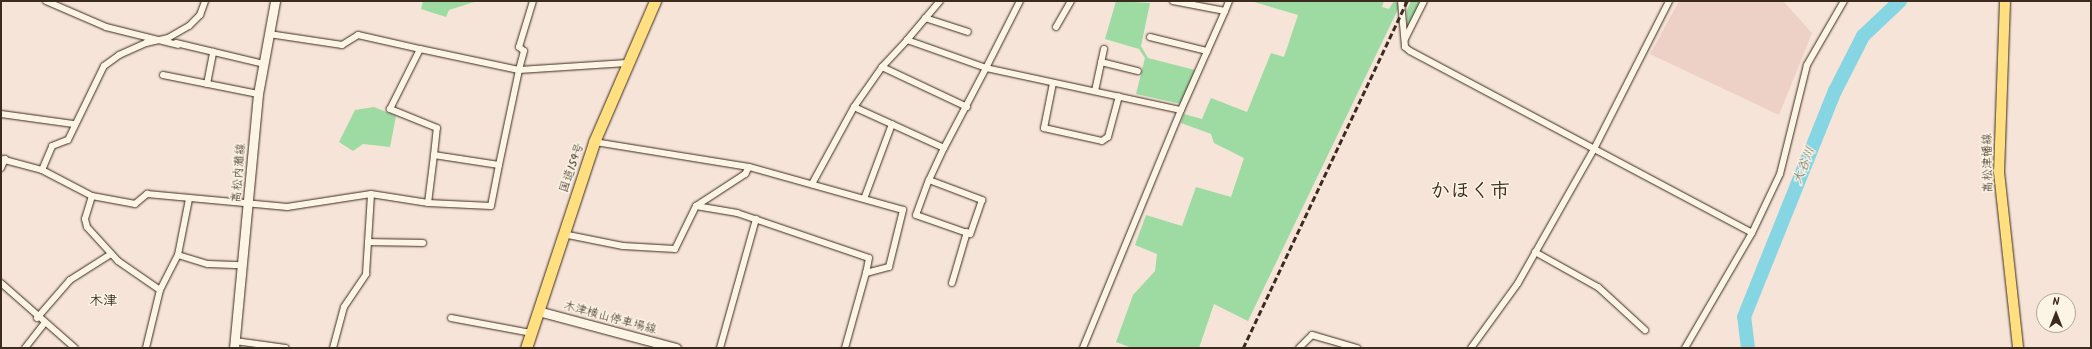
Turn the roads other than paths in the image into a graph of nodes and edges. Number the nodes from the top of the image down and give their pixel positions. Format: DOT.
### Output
graph roads {
  1 [pos="46,1"];
  2 [pos="204,1"];
  3 [pos="275,1"];
  4 [pos="532,1"];
  5 [pos="655,1"];
  6 [pos="940,1"];
  7 [pos="1020,1"];
  8 [pos="1071,1"];
  9 [pos="1173,1"];
  10 [pos="1228,1"];
  11 [pos="1401,1"];
  12 [pos="1424,1"];
  13 [pos="1668,1"];
  14 [pos="1844,1"];
  15 [pos="2005,1"];
  16 [pos="1225,11"];
  17 [pos="925,18"];
  18 [pos="1056,27"];
  19 [pos="968,32"];
  20 [pos="269,34"];
  21 [pos="1150,37"];
  22 [pos="168,38"];
  23 [pos="907,40"];
  24 [pos="1405,40"];
  25 [pos="154,41"];
  26 [pos="178,45"];
  27 [pos="1104,49"];
  28 [pos="420,50"];
  29 [pos="1207,51"];
  30 [pos="213,52"];
  31 [pos="1101,62"];
  32 [pos="627,63"];
  33 [pos="264,64"];
  34 [pos="882,67"];
  35 [pos="986,68"];
  36 [pos="519,70"];
  37 [pos="1138,71"];
  38 [pos="164,75"];
  39 [pos="1054,83"];
  40 [pos="207,84"];
  41 [pos="1095,91"];
  42 [pos="258,94"];
  43 [pos="1119,96"];
  44 [pos="854,107"];
  45 [pos="967,107"];
  46 [pos="1182,110"];
  47 [pos="1,114"];
  48 [pos="73,124"];
  49 [pos="892,124"];
  50 [pos="594,142"];
  51 [pos="944,148"];
  52 [pos="1594,149"];
  53 [pos="434,155"];
  54 [pos="3,159"];
  55 [pos="499,165"];
  56 [pos="749,167"];
  57 [pos="1,168"];
  58 [pos="42,170"];
  59 [pos="930,180"];
  60 [pos="812,184"];
  61 [pos="371,194"];
  62 [pos="92,196"];
  63 [pos="864,199"];
  64 [pos="189,200"];
  65 [pos="248,201"];
  66 [pos="428,203"];
  67 [pos="696,206"];
  68 [pos="903,210"];
  69 [pos="916,215"];
  70 [pos="756,219"];
  71 [pos="967,232"];
  72 [pos="1752,233"];
  73 [pos="563,234"];
  74 [pos="368,242"];
  75 [pos="423,243"];
  76 [pos="1535,252"];
  77 [pos="112,254"];
  78 [pos="178,255"];
  79 [pos="241,265"];
  80 [pos="866,273"];
  81 [pos="1,283"];
  82 [pos="952,283"];
  83 [pos="160,290"];
  84 [pos="538,311"];
  85 [pos="37,318"];
  86 [pos="452,318"];
  87 [pos="44,324"];
  88 [pos="1645,330"];
  89 [pos="531,333"];
  90 [pos="235,345"];
  91 [pos="25,348"];
  92 [pos="75,348"];
  93 [pos="146,348"];
  94 [pos="286,348"];
  95 [pos="333,348"];
  96 [pos="526,348"];
  97 [pos="676,348"];
  98 [pos="720,348"];
  99 [pos="845,348"];
  100 [pos="1083,348"];
  101 [pos="1299,348"];
  102 [pos="1356,348"];
  103 [pos="1471,348"];
  104 [pos="1684,348"];
  105 [pos="2018,348"];
  1 -- 25 [label="street"];
  2 -- 22 [label="street"];
  3 -- 20 [label="main road, 高松内灘線"];
  4 -- 36 [label="street"];
  5 -- 32 [label="highway, 国道159号"];
  6 -- 17 [label="street"];
  7 -- 35 [label="street"];
  8 -- 18 [label="street"];
  9 -- 16 [label="street"];
  10 -- 16 [label="street"];
  11 -- 24 [label="street"];
  12 -- 24 [label="street"];
  13 -- 52 [label="street"];
  14 -- 72 [label="street"];
  15 -- 105 [label="main road, 高松津幡線"];
  16 -- 29 [label="street"];
  17 -- 19 [label="street"];
  17 -- 23 [label="street"];
  20 -- 28 [label="street"];
  20 -- 33 [label="main road, 高松内灘線"];
  21 -- 29 [label="street"];
  22 -- 25 [label="street"];
  22 -- 26 [label="street"];
  23 -- 34 [label="street"];
  23 -- 35 [label="street"];
  24 -- 52 [label="street"];
  25 -- 26 [label="street"];
  25 -- 48 [label="street"];
  26 -- 30 [label="street"];
  27 -- 31 [label="street"];
  28 -- 36 [label="street"];
  28 -- 53 [label="street"];
  29 -- 46 [label="street"];
  30 -- 33 [label="street"];
  30 -- 40 [label="street"];
  31 -- 37 [label="street"];
  31 -- 41 [label="street"];
  32 -- 36 [label="street"];
  32 -- 50 [label="highway, 国道159号"];
  33 -- 42 [label="main road, 高松内灘線"];
  34 -- 44 [label="street"];
  34 -- 45 [label="street"];
  35 -- 39 [label="street"];
  35 -- 45 [label="street"];
  36 -- 55 [label="street"];
  38 -- 40 [label="street"];
  39 -- 41 [label="street"];
  39 -- 43 [label="street"];
  40 -- 42 [label="street"];
  41 -- 43 [label="street"];
  42 -- 65 [label="main road, 高松内灘線"];
  43 -- 46 [label="street"];
  44 -- 49 [label="street"];
  44 -- 60 [label="street"];
  45 -- 51 [label="street"];
  46 -- 100 [label="street"];
  47 -- 48 [label="street"];
  48 -- 58 [label="street"];
  49 -- 51 [label="street"];
  49 -- 63 [label="street"];
  50 -- 56 [label="street"];
  50 -- 73 [label="highway, 国道159号"];
  51 -- 59 [label="street"];
  52 -- 72 [label="street"];
  52 -- 76 [label="street"];
  53 -- 55 [label="street"];
  53 -- 66 [label="street"];
  54 -- 57 [label="street"];
  54 -- 58 [label="street"];
  55 -- 66 [label="street"];
  56 -- 60 [label="street"];
  56 -- 67 [label="street"];
  58 -- 62 [label="street"];
  59 -- 69 [label="street"];
  59 -- 71 [label="street"];
  60 -- 63 [label="street"];
  61 -- 65 [label="street"];
  61 -- 66 [label="street"];
  61 -- 74 [label="street"];
  62 -- 64 [label="street"];
  62 -- 77 [label="street"];
  63 -- 68 [label="street"];
  64 -- 65 [label="street"];
  64 -- 78 [label="street"];
  65 -- 79 [label="main road, 高松内灘線"];
  67 -- 70 [label="street"];
  67 -- 73 [label="street"];
  68 -- 69 [label="street"];
  68 -- 80 [label="street"];
  69 -- 71 [label="street"];
  70 -- 80 [label="street"];
  70 -- 98 [label="street"];
  71 -- 82 [label="street"];
  72 -- 104 [label="street"];
  73 -- 84 [label="highway, 国道159号"];
  74 -- 75 [label="street"];
  74 -- 95 [label="street"];
  76 -- 88 [label="street"];
  76 -- 103 [label="street"];
  77 -- 83 [label="street"];
  77 -- 85 [label="street"];
  78 -- 79 [label="street"];
  78 -- 83 [label="street"];
  79 -- 90 [label="main road, 高松内灘線"];
  80 -- 99 [label="street"];
  81 -- 85 [label="street"];
  83 -- 93 [label="street"];
  84 -- 89 [label="highway, 国道159号"];
  84 -- 97 [label="main road, 木津横山停車場線"];
  85 -- 87 [label="street"];
  86 -- 89 [label="street"];
  87 -- 91 [label="street"];
  87 -- 92 [label="street"];
  89 -- 96 [label="highway, 国道159号"];
  90 -- 94 [label="street"];
  101 -- 102 [label="street"];
}
